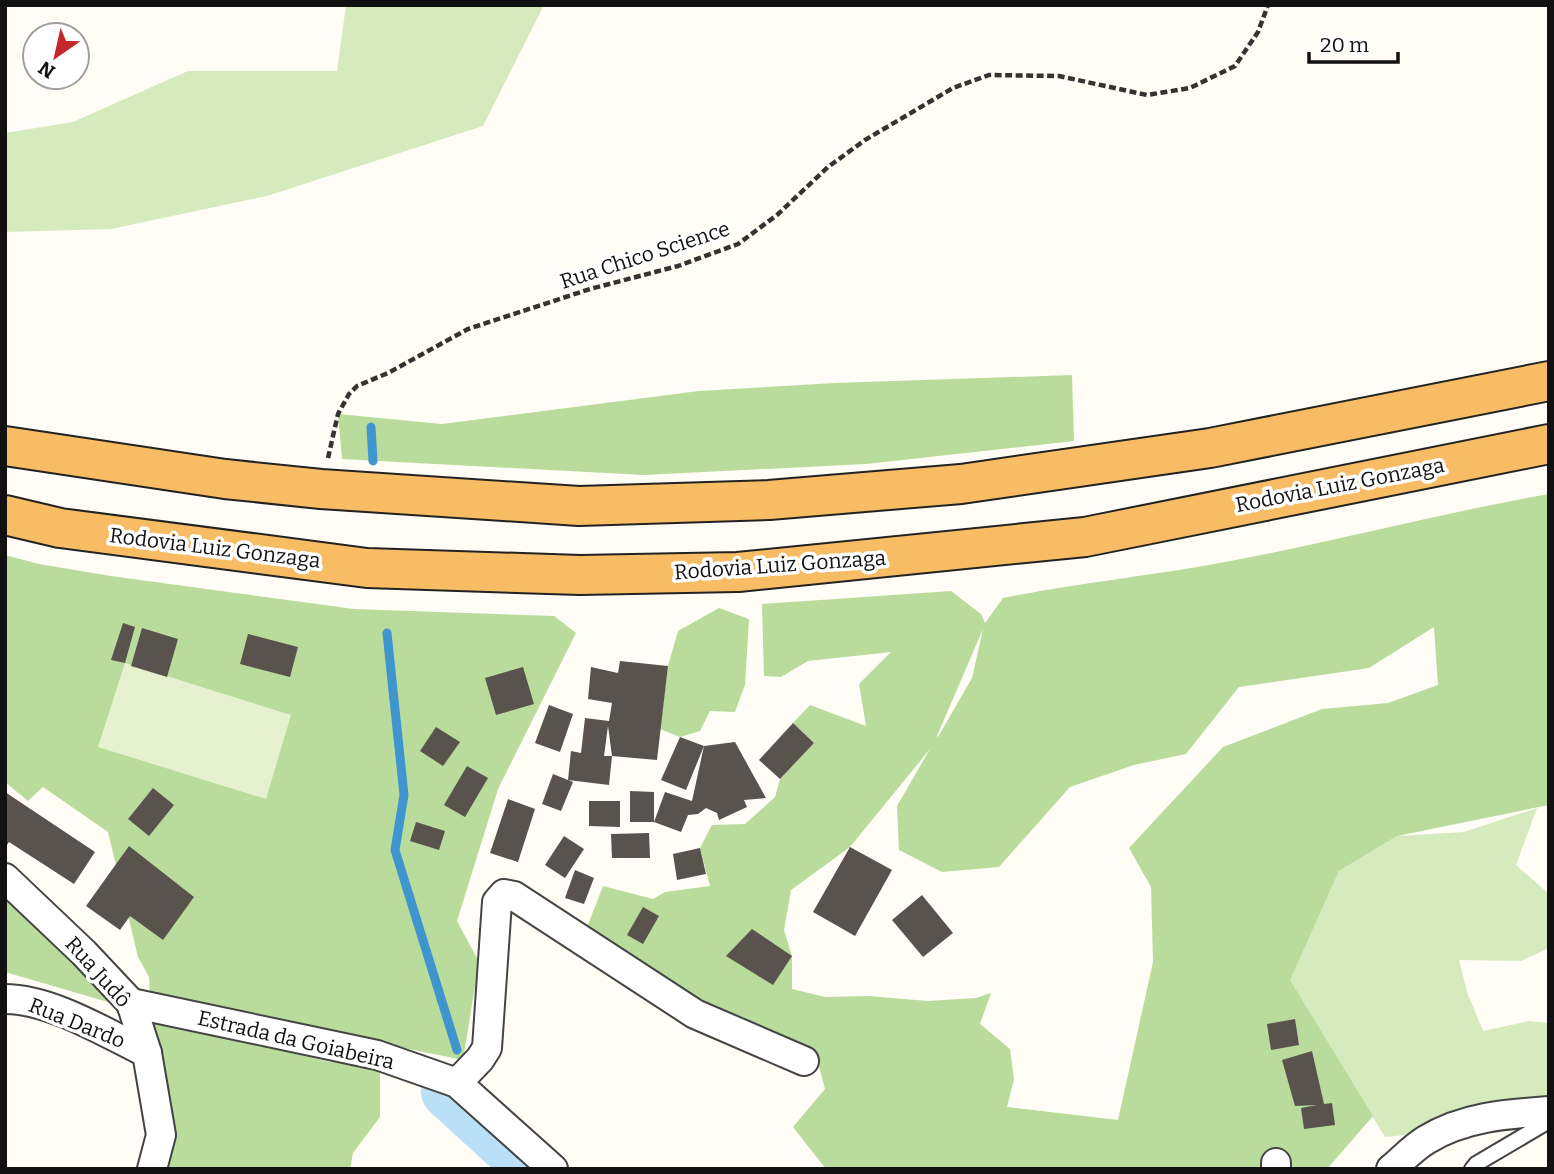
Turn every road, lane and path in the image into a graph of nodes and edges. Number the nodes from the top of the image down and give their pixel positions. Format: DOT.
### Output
graph roads {
  1 [pos="1268,5"];
  2 [pos="1549,381"];
  3 [pos="1549,444"];
  4 [pos="5,446"];
  5 [pos="321,489"];
  6 [pos="5,515"];
  7 [pos="5,878"];
  8 [pos="5,999"];
  9 [pos="131,1003"];
  10 [pos="147,1053"];
  11 [pos="804,1061"];
  12 [pos="457,1083"];
  13 [pos="1549,1111"];
  14 [pos="1549,1121"];
  15 [pos="152,1169"];
  16 [pos="553,1169"];
  17 [pos="1391,1169"];
  18 [pos="1472,1169"];
  1 -- 5 [label="path, Rua Chico Science"];
  2 -- 5 [label="highway"];
  3 -- 6 [label="highway, Rodovia Luiz Gonzaga"];
  4 -- 5 [label="highway"];
  7 -- 9 [label="street, Rua Judô"];
  8 -- 10 [label="street, Rua Dardo"];
  9 -- 10 [label="street, Rua Judô"];
  9 -- 12 [label="street, Estrada da Goiabeira"];
  10 -- 15 [label="street, Rua Judô"];
  11 -- 12 [label="street"];
  12 -- 16 [label="street, Estrada da Goiabeira"];
  13 -- 17 [label="street"];
  14 -- 18 [label="lane"];
}
